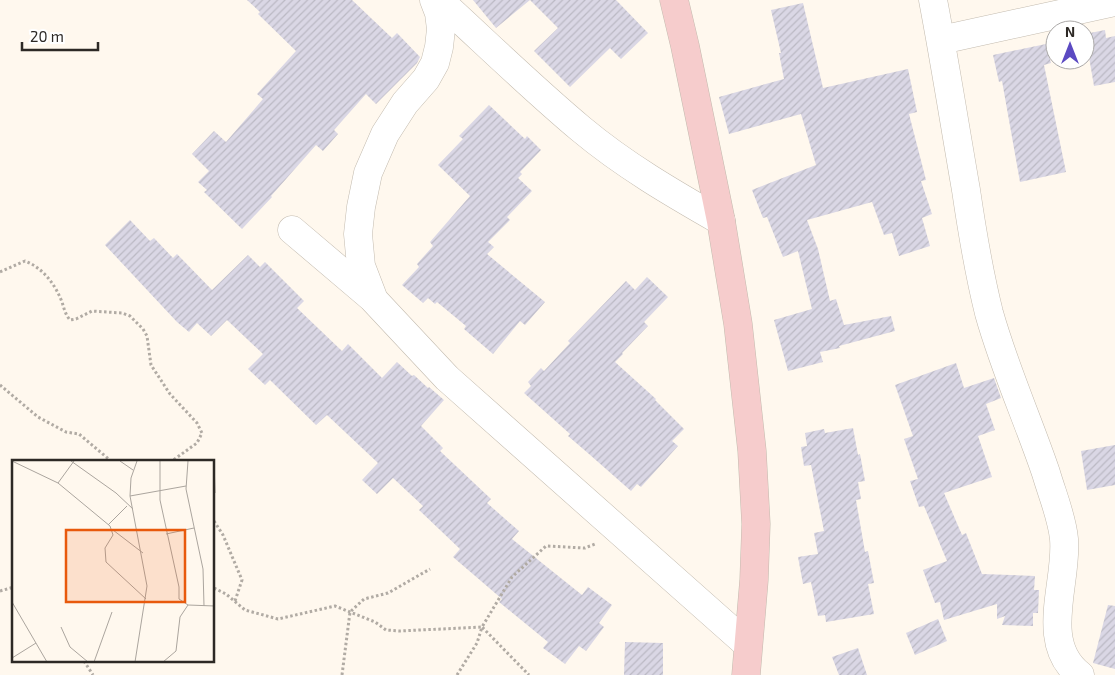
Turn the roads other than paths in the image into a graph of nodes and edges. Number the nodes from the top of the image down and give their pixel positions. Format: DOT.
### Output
graph roads {
  1 [pos="434,0"];
  2 [pos="439,0"];
  3 [pos="674,0"];
  4 [pos="933,0"];
  5 [pos="1115,2"];
  6 [pos="941,40"];
  7 [pos="721,221"];
  8 [pos="292,230"];
  9 [pos="374,300"];
  10 [pos="748,645"];
  11 [pos="746,675"];
  12 [pos="1080,675"];
  1 -- 9 [label="street"];
  2 -- 7 [label="street"];
  3 -- 7 [label="street"];
  4 -- 6 [label="street"];
  5 -- 6 [label="street"];
  6 -- 12 [label="street"];
  7 -- 10 [label="street"];
  8 -- 9 [label="street"];
  9 -- 10 [label="street"];
  10 -- 11 [label="street"];
}
